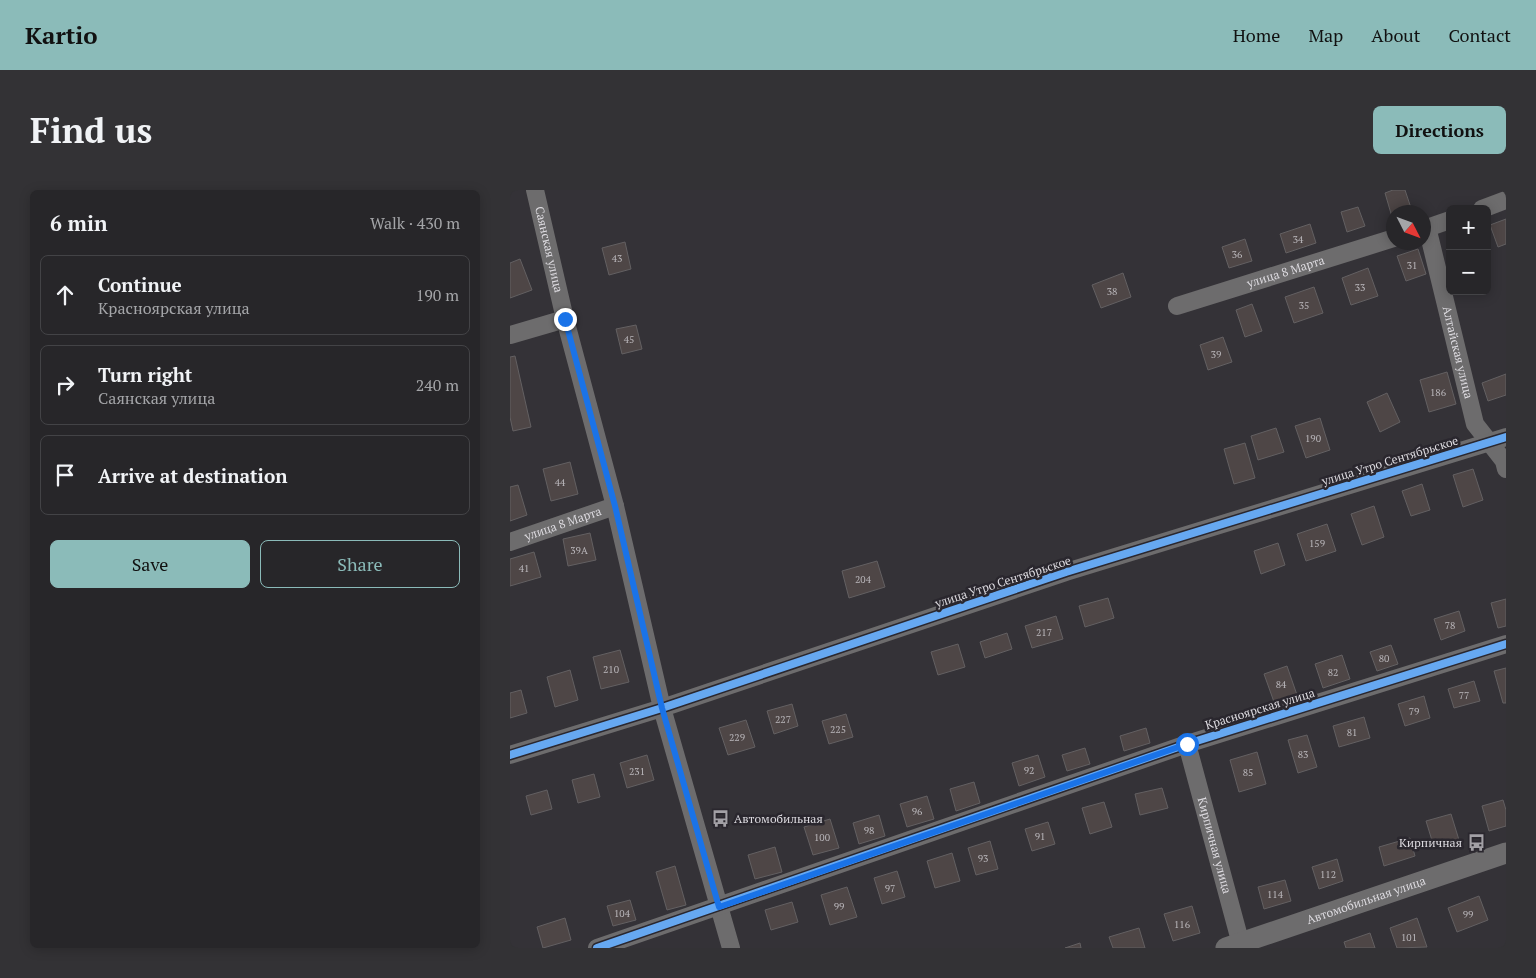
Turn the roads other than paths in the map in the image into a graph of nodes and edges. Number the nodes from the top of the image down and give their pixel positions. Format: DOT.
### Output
graph roads {
  1 [pos="535,190"];
  2 [pos="1506,200"];
  3 [pos="1491,206"];
  4 [pos="1446,221"];
  5 [pos="1431,226"];
  6 [pos="1386,241"];
  7 [pos="1431,250"];
  8 [pos="1177,306"];
  9 [pos="565,319"];
  10 [pos="510,336"];
  11 [pos="1498,440"];
  12 [pos="1506,469"];
  13 [pos="615,506"];
  14 [pos="510,542"];
  15 [pos="1506,644"];
  16 [pos="662,708"];
  17 [pos="1187,744"];
  18 [pos="510,755"];
  19 [pos="1506,853"];
  20 [pos="719,907"];
  21 [pos="1236,946"];
  22 [pos="598,948"];
  23 [pos="730,948"];
  1 -- 9 [label="street, Саянская улица"];
  2 -- 3 [label="street"];
  4 -- 5 [label="street"];
  6 -- 8 [label="street, улица 8 Марта"];
  7 -- 11 [label="street, Алтайская улица"];
  9 -- 10 [label="street"];
  9 -- 13 [label="street, Саянская улица"];
  11 -- 12 [label="street, Алтайская улица"];
  11 -- 16 [label="street, улица Утро Сентябрьское"];
  13 -- 14 [label="street, улица 8 Марта"];
  13 -- 16 [label="street, Саянская улица"];
  15 -- 17 [label="street, Красноярская улица"];
  16 -- 18 [label="street, улица Утро Сентябрьское"];
  16 -- 20 [label="street, Саянская улица"];
  17 -- 20 [label="street, Красноярская улица"];
  17 -- 21 [label="street, Кирпичная улица"];
  19 -- 21 [label="street, Автомобильная улица"];
  20 -- 22 [label="street, Красноярская улица"];
  20 -- 23 [label="street, Саянская улица"];
}
